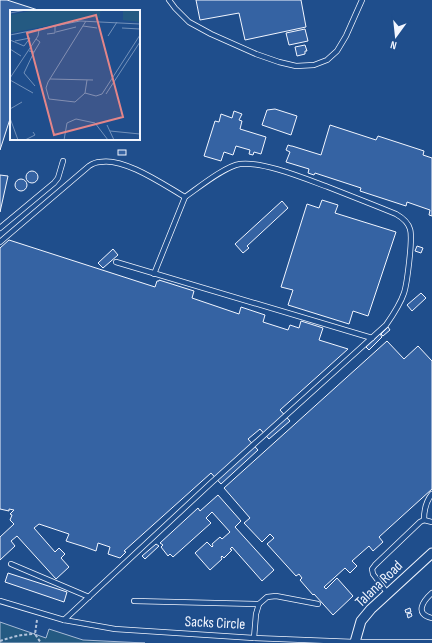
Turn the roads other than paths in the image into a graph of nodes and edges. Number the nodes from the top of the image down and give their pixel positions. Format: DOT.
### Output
graph roads {
  1 [pos="169,0"];
  2 [pos="362,0"];
  3 [pos="63,161"];
  4 [pos="185,197"];
  5 [pos="0,228"];
  6 [pos="0,242"];
  7 [pos="116,262"];
  8 [pos="154,274"];
  9 [pos="372,338"];
  10 [pos="432,494"];
  11 [pos="424,520"];
  12 [pos="432,522"];
  13 [pos="432,553"];
  14 [pos="12,564"];
  15 [pos="432,593"];
  16 [pos="388,594"];
  17 [pos="89,597"];
  18 [pos="0,601"];
  19 [pos="134,601"];
  20 [pos="259,604"];
  21 [pos="318,604"];
  22 [pos="432,618"];
  23 [pos="64,620"];
  24 [pos="254,638"];
  25 [pos="355,642"];
  26 [pos="432,642"];
  1 -- 2 [label="lane"];
  3 -- 5 [label="lane"];
  4 -- 6 [label="lane"];
  4 -- 8 [label="lane"];
  4 -- 9 [label="lane"];
  7 -- 8 [label="lane"];
  8 -- 9 [label="lane"];
  9 -- 17 [label="lane"];
  10 -- 11 [label="lane"];
  11 -- 12 [label="lane"];
  11 -- 16 [label="lane"];
  13 -- 16 [label="street, Talana Road"];
  14 -- 17 [label="lane"];
  15 -- 22 [label="lane"];
  16 -- 25 [label="street, Talana Road"];
  17 -- 23 [label="lane"];
  18 -- 23 [label="lane, Sacks Circle"];
  19 -- 20 [label="lane"];
  20 -- 21 [label="lane"];
  20 -- 24 [label="lane"];
  23 -- 24 [label="lane, Sacks Circle"];
  24 -- 25 [label="lane, Sacks Circle"];
  25 -- 26 [label="lane, Sacks Circle"];
}
